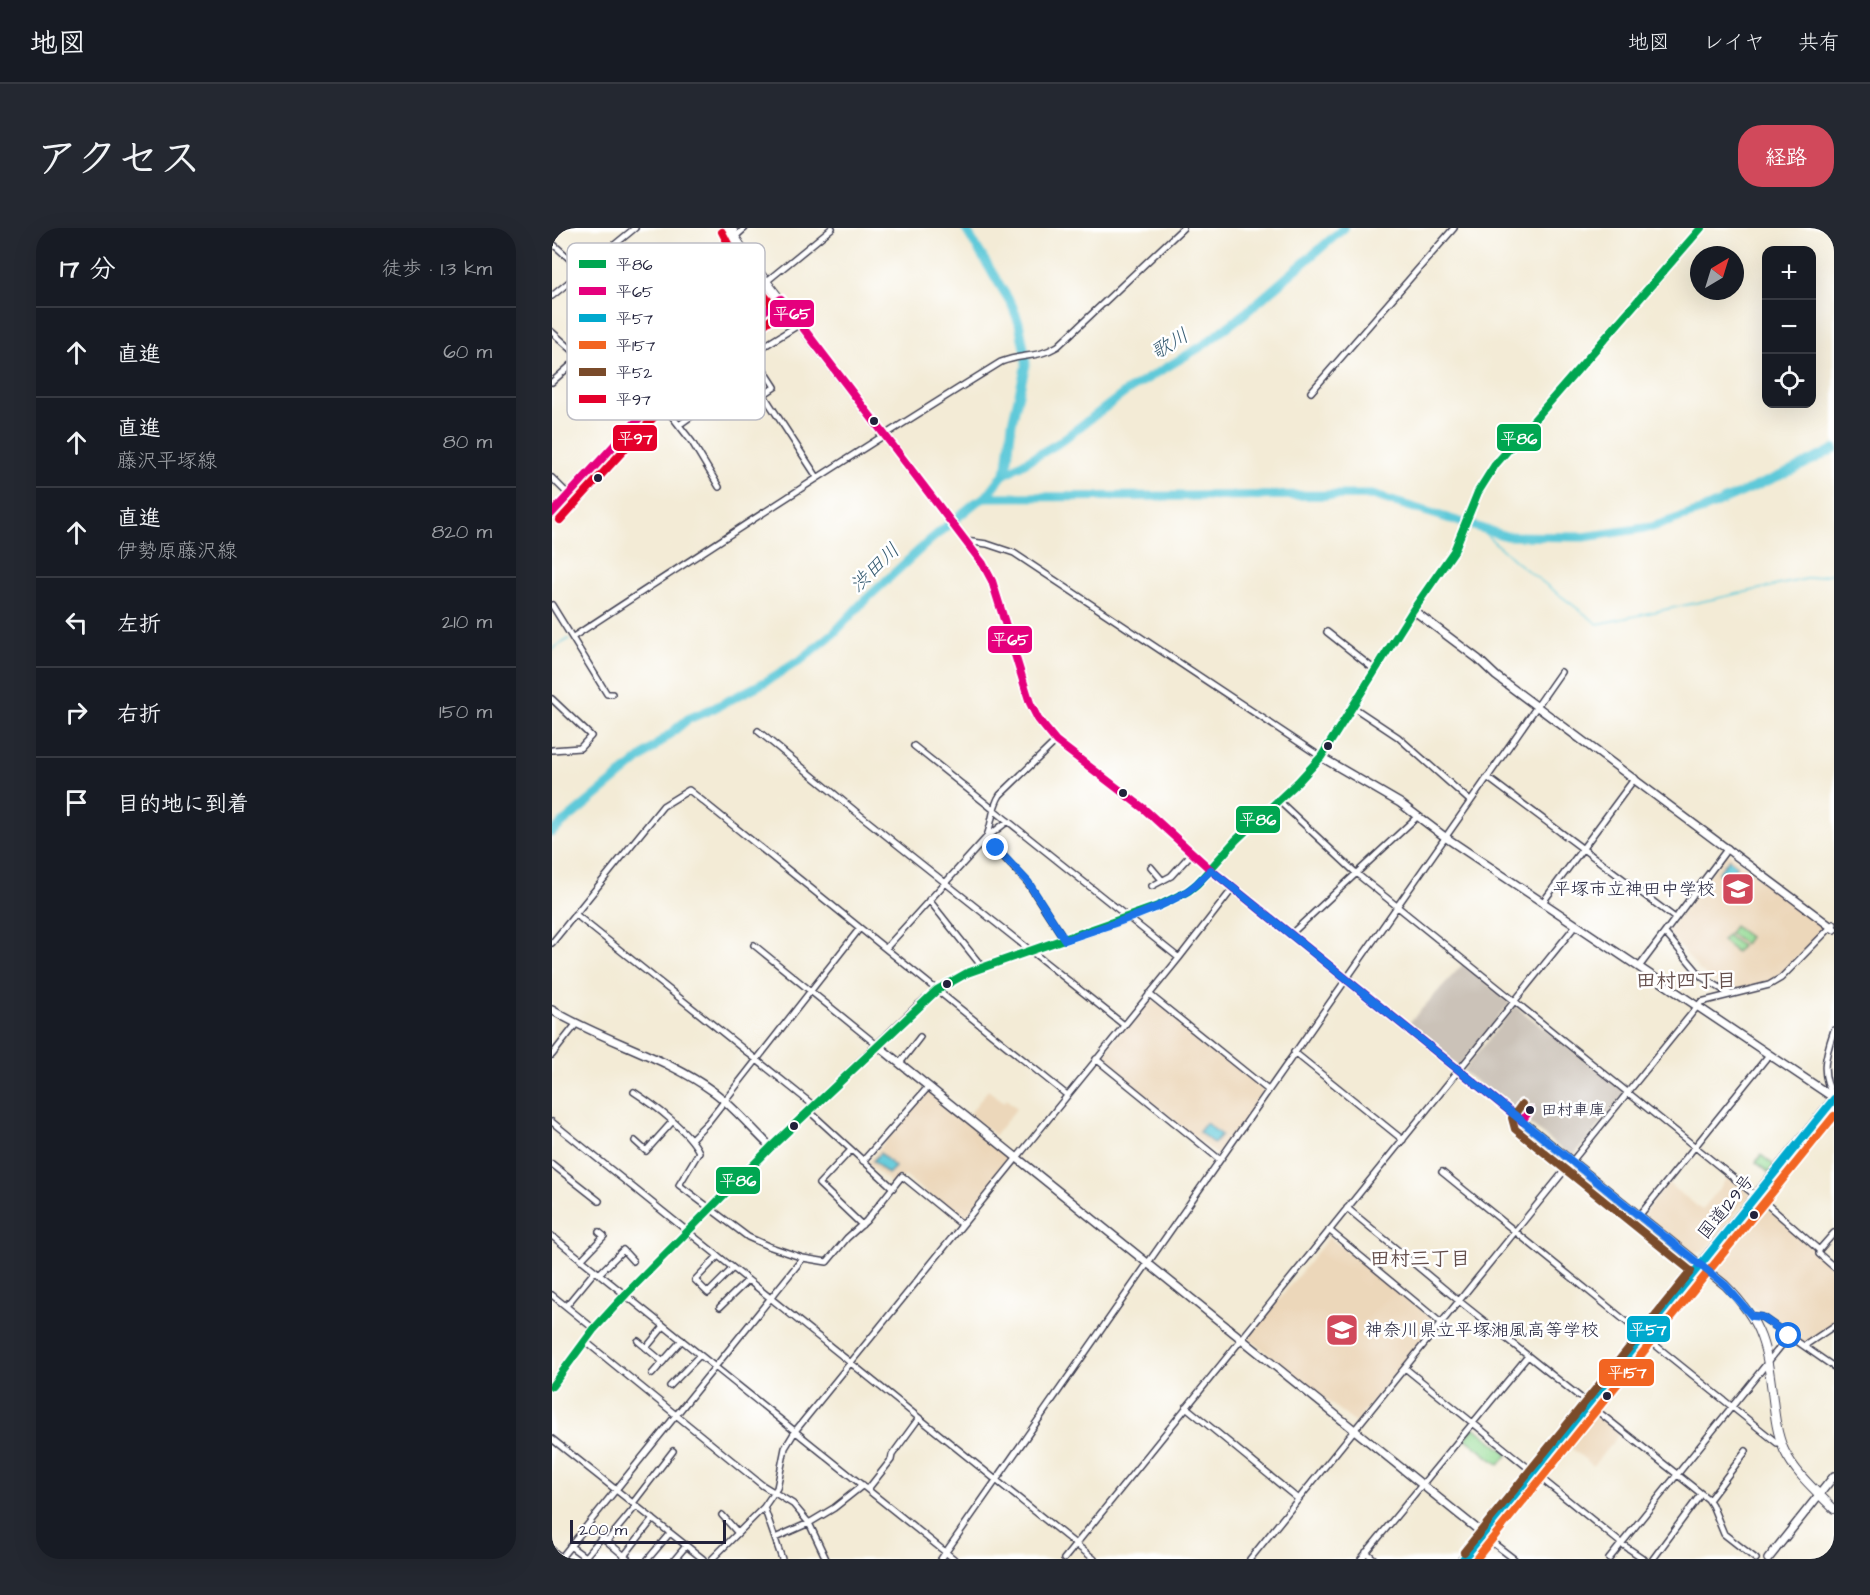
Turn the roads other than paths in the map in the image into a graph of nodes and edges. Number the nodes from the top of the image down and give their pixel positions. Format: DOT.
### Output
graph roads {
  1 [pos="635,228"];
  2 [pos="726,228"];
  3 [pos="745,228"];
  4 [pos="832,228"];
  5 [pos="1183,228"];
  6 [pos="1454,228"];
  7 [pos="1701,228"];
  8 [pos="734,232"];
  9 [pos="552,243"];
  10 [pos="617,243"];
  11 [pos="567,257"];
  12 [pos="765,279"];
  13 [pos="767,281"];
  14 [pos="567,284"];
  15 [pos="552,296"];
  16 [pos="781,299"];
  17 [pos="765,311"];
  18 [pos="800,324"];
  19 [pos="552,332"];
  20 [pos="567,345"];
  21 [pos="765,346"];
  22 [pos="567,369"];
  23 [pos="765,372"];
  24 [pos="552,382"];
  25 [pos="1311,392"];
  26 [pos="765,394"];
  27 [pos="765,398"];
  28 [pos="637,420"];
  29 [pos="675,420"];
  30 [pos="686,420"];
  31 [pos="679,425"];
  32 [pos="884,434"];
  33 [pos="817,477"];
  34 [pos="552,478"];
  35 [pos="719,487"];
  36 [pos="569,495"];
  37 [pos="552,513"];
  38 [pos="966,541"];
  39 [pos="552,606"];
  40 [pos="1413,610"];
  41 [pos="1327,632"];
  42 [pos="573,637"];
  43 [pos="1376,670"];
  44 [pos="1561,672"];
  45 [pos="612,694"];
  46 [pos="552,699"];
  47 [pos="1537,705"];
  48 [pos="1353,708"];
  49 [pos="758,731"];
  50 [pos="1056,741"];
  51 [pos="914,746"];
  52 [pos="552,750"];
  53 [pos="1321,757"];
  54 [pos="1487,777"];
  55 [pos="1635,778"];
  56 [pos="1278,800"];
  57 [pos="1470,801"];
  58 [pos="993,808"];
  59 [pos="1418,816"];
  60 [pos="1008,820"];
  61 [pos="1445,837"];
  62 [pos="986,838"];
  63 [pos="1582,848"];
  64 [pos="1728,848"];
  65 [pos="1192,853"];
  66 [pos="1151,867"];
  67 [pos="1211,870"];
  68 [pos="1357,874"];
  69 [pos="1162,880"];
  70 [pos="945,884"];
  71 [pos="1152,886"];
  72 [pos="1234,887"];
  73 [pos="930,900"];
  74 [pos="1543,902"];
  75 [pos="1397,905"];
  76 [pos="575,914"];
  77 [pos="1128,918"];
  78 [pos="1675,918"];
  79 [pos="1576,925"];
  80 [pos="1833,927"];
  81 [pos="860,928"];
  82 [pos="1665,933"];
  83 [pos="1291,934"];
  84 [pos="1065,940"];
  85 [pos="552,943"];
  86 [pos="754,945"];
  87 [pos="886,948"];
  88 [pos="1031,952"];
  89 [pos="1179,958"];
  90 [pos="1639,967"];
  91 [pos="983,968"];
  92 [pos="1345,979"];
  93 [pos="937,990"];
  94 [pos="811,991"];
  95 [pos="1149,994"];
  96 [pos="1730,994"];
  97 [pos="1515,1001"];
  98 [pos="1697,1008"];
  99 [pos="552,1010"];
  100 [pos="577,1023"];
  101 [pos="1124,1025"];
  102 [pos="1834,1030"];
  103 [pos="920,1037"];
  104 [pos="877,1044"];
  105 [pos="1294,1052"];
  106 [pos="552,1055"];
  107 [pos="1768,1056"];
  108 [pos="756,1059"];
  109 [pos="1096,1059"];
  110 [pos="900,1063"];
  111 [pos="1459,1072"];
  112 [pos="928,1086"];
  113 [pos="1268,1090"];
  114 [pos="634,1092"];
  115 [pos="1629,1092"];
  116 [pos="1067,1095"];
  117 [pos="1834,1098"];
  118 [pos="723,1100"];
  119 [pos="811,1108"];
  120 [pos="1834,1110"];
  121 [pos="552,1122"];
  122 [pos="672,1122"];
  123 [pos="691,1139"];
  124 [pos="1403,1140"];
  125 [pos="635,1141"];
  126 [pos="1695,1146"];
  127 [pos="771,1147"];
  128 [pos="851,1150"];
  129 [pos="1017,1157"];
  130 [pos="1219,1159"];
  131 [pos="863,1161"];
  132 [pos="1571,1162"];
  133 [pos="552,1164"];
  134 [pos="1442,1172"];
  135 [pos="892,1188"];
  136 [pos="1759,1198"];
  137 [pos="599,1201"];
  138 [pos="1347,1208"];
  139 [pos="711,1209"];
  140 [pos="1639,1216"];
  141 [pos="862,1225"];
  142 [pos="962,1225"];
  143 [pos="1329,1230"];
  144 [pos="1516,1231"];
  145 [pos="599,1232"];
  146 [pos="688,1232"];
  147 [pos="1834,1233"];
  148 [pos="552,1236"];
  149 [pos="1819,1250"];
  150 [pos="718,1256"];
  151 [pos="803,1258"];
  152 [pos="581,1260"];
  153 [pos="633,1261"];
  154 [pos="1147,1263"];
  155 [pos="1703,1267"];
  156 [pos="1834,1267"];
  157 [pos="733,1268"];
  158 [pos="597,1272"];
  159 [pos="748,1280"];
  160 [pos="626,1294"];
  161 [pos="552,1295"];
  162 [pos="771,1298"];
  163 [pos="1459,1301"];
  164 [pos="566,1306"];
  165 [pos="720,1307"];
  166 [pos="1752,1316"];
  167 [pos="1441,1323"];
  168 [pos="664,1326"];
  169 [pos="1834,1326"];
  170 [pos="594,1329"];
  171 [pos="1789,1336"];
  172 [pos="1646,1338"];
  173 [pos="1243,1339"];
  174 [pos="682,1340"];
  175 [pos="585,1341"];
  176 [pos="638,1341"];
  177 [pos="1804,1346"];
  178 [pos="646,1348"];
  179 [pos="700,1355"];
  180 [pos="1528,1356"];
  181 [pos="663,1362"];
  182 [pos="850,1363"];
  183 [pos="1769,1363"];
  184 [pos="714,1366"];
  185 [pos="1834,1367"];
  186 [pos="1405,1368"];
  187 [pos="652,1374"];
  188 [pos="552,1386"];
  189 [pos="670,1386"];
  190 [pos="1591,1406"];
  191 [pos="1186,1407"];
  192 [pos="1732,1407"];
  193 [pos="676,1414"];
  194 [pos="919,1418"];
  195 [pos="1473,1424"];
  196 [pos="1354,1429"];
  197 [pos="796,1430"];
  198 [pos="552,1439"];
  199 [pos="1781,1443"];
  200 [pos="673,1451"];
  201 [pos="1746,1451"];
  202 [pos="1536,1474"];
  203 [pos="1677,1476"];
  204 [pos="1834,1476"];
  205 [pos="996,1479"];
  206 [pos="1422,1484"];
  207 [pos="865,1487"];
  208 [pos="616,1490"];
  209 [pos="775,1493"];
  210 [pos="1701,1494"];
  211 [pos="1819,1495"];
  212 [pos="1298,1499"];
  213 [pos="1709,1500"];
  214 [pos="634,1504"];
  215 [pos="764,1507"];
  216 [pos="1834,1509"];
  217 [pos="722,1515"];
  218 [pos="653,1519"];
  219 [pos="809,1523"];
  220 [pos="670,1533"];
  221 [pos="738,1533"];
  222 [pos="1486,1536"];
  223 [pos="775,1538"];
  224 [pos="607,1541"];
  225 [pos="1622,1544"];
  226 [pos="1076,1545"];
  227 [pos="570,1546"];
  228 [pos="686,1546"];
  229 [pos="552,1550"];
  230 [pos="946,1552"];
  231 [pos="1366,1552"];
  232 [pos="626,1557"];
  233 [pos="561,1558"];
  234 [pos="648,1559"];
  235 [pos="675,1559"];
  236 [pos="703,1559"];
  237 [pos="712,1559"];
  238 [pos="782,1559"];
  239 [pos="826,1559"];
  240 [pos="941,1559"];
  241 [pos="954,1559"];
  242 [pos="1064,1559"];
  243 [pos="1094,1559"];
  244 [pos="1250,1559"];
  245 [pos="1361,1559"];
  246 [pos="1374,1559"];
  247 [pos="1463,1559"];
  248 [pos="1472,1559"];
  249 [pos="1514,1559"];
  250 [pos="1609,1559"];
  251 [pos="1644,1559"];
  252 [pos="1653,1559"];
  253 [pos="1756,1559"];
  254 [pos="1768,1559"];
  1 -- 10 [label="street"];
  2 -- 8 [label="street"];
  3 -- 8 [label="street"];
  4 -- 13 [label="street"];
  5 -- 32 [label="street"];
  6 -- 25 [label="street"];
  7 -- 40 [label="street"];
  9 -- 11 [label="street"];
  12 -- 13 [label="main road"];
  13 -- 16 [label="main road"];
  14 -- 15 [label="street"];
  16 -- 17 [label="street"];
  16 -- 18 [label="main road"];
  18 -- 21 [label="street"];
  18 -- 32 [label="main road"];
  19 -- 20 [label="street"];
  22 -- 24 [label="street"];
  23 -- 26 [label="street"];
  27 -- 33 [label="street"];
  28 -- 36 [label="street"];
  29 -- 31 [label="street"];
  30 -- 31 [label="street"];
  31 -- 35 [label="street"];
  32 -- 33 [label="street"];
  32 -- 38 [label="main road"];
  33 -- 42 [label="street"];
  34 -- 36 [label="street"];
  36 -- 37 [label="street"];
  38 -- 50 [label="main road"];
  38 -- 53 [label="street"];
  39 -- 42 [label="street"];
  40 -- 43 [label="street"];
  40 -- 47 [label="street"];
  41 -- 43 [label="street"];
  42 -- 45 [label="street"];
  43 -- 48 [label="street"];
  44 -- 47 [label="street"];
  46 -- 52 [label="street"];
  47 -- 54 [label="street"];
  47 -- 55 [label="street"];
  48 -- 53 [label="street"];
  48 -- 57 [label="street"];
  49 -- 70 [label="street"];
  50 -- 58 [label="street"];
  50 -- 65 [label="main road"];
  51 -- 58 [label="street"];
  53 -- 56 [label="street"];
  53 -- 59 [label="street"];
  54 -- 57 [label="street"];
  54 -- 63 [label="street"];
  55 -- 63 [label="street"];
  55 -- 64 [label="street"];
  56 -- 67 [label="street"];
  56 -- 68 [label="street"];
  57 -- 61 [label="street"];
  58 -- 60 [label="street"];
  58 -- 62 [label="street"];
  59 -- 61 [label="street"];
  59 -- 68 [label="street"];
  60 -- 62 [label="street"];
  60 -- 77 [label="street"];
  61 -- 74 [label="street"];
  61 -- 75 [label="street"];
  62 -- 70 [label="street"];
  62 -- 84 [label="street"];
  63 -- 74 [label="street"];
  63 -- 78 [label="street"];
  64 -- 78 [label="street"];
  64 -- 80 [label="street"];
  65 -- 67 [label="main road"];
  65 -- 69 [label="street"];
  66 -- 69 [label="street"];
  67 -- 72 [label="main road"];
  67 -- 77 [label="street"];
  68 -- 75 [label="street"];
  68 -- 83 [label="street"];
  69 -- 71 [label="street"];
  70 -- 73 [label="street"];
  70 -- 88 [label="street"];
  72 -- 83 [label="main road"];
  72 -- 89 [label="street"];
  73 -- 87 [label="street"];
  73 -- 91 [label="street"];
  74 -- 79 [label="street"];
  75 -- 92 [label="street"];
  75 -- 97 [label="street"];
  76 -- 81 [label="street"];
  76 -- 85 [label="street"];
  76 -- 108 [label="street"];
  77 -- 84 [label="street"];
  77 -- 89 [label="street"];
  78 -- 82 [label="street"];
  79 -- 90 [label="street"];
  79 -- 97 [label="street"];
  80 -- 96 [label="street"];
  81 -- 87 [label="street"];
  81 -- 94 [label="street"];
  82 -- 90 [label="street"];
  82 -- 96 [label="street"];
  83 -- 92 [label="main road"];
  84 -- 88 [label="street"];
  86 -- 94 [label="street"];
  87 -- 93 [label="street"];
  88 -- 91 [label="street"];
  88 -- 101 [label="street"];
  89 -- 95 [label="street"];
  90 -- 98 [label="street"];
  91 -- 93 [label="street"];
  92 -- 105 [label="street"];
  92 -- 111 [label="main road"];
  93 -- 104 [label="street"];
  93 -- 116 [label="street"];
  94 -- 104 [label="street"];
  94 -- 108 [label="street"];
  95 -- 101 [label="street"];
  95 -- 113 [label="street"];
  96 -- 98 [label="street"];
  97 -- 111 [label="street"];
  97 -- 115 [label="street"];
  98 -- 107 [label="street"];
  98 -- 115 [label="street"];
  99 -- 100 [label="street"];
  100 -- 106 [label="street"];
  100 -- 118 [label="street"];
  101 -- 109 [label="street"];
  102 -- 117 [label="street"];
  103 -- 110 [label="street"];
  104 -- 110 [label="street"];
  104 -- 119 [label="street"];
  105 -- 113 [label="street"];
  105 -- 124 [label="street"];
  107 -- 117 [label="street"];
  107 -- 126 [label="street"];
  108 -- 118 [label="street"];
  108 -- 119 [label="street"];
  109 -- 116 [label="street"];
  109 -- 130 [label="street"];
  110 -- 112 [label="street"];
  111 -- 124 [label="street"];
  111 -- 132 [label="main road"];
  112 -- 129 [label="street"];
  112 -- 131 [label="street"];
  113 -- 130 [label="street"];
  114 -- 122 [label="street"];
  115 -- 126 [label="street"];
  115 -- 132 [label="street"];
  116 -- 129 [label="street"];
  117 -- 136 [label="highway, 国道129号"];
  118 -- 123 [label="street"];
  118 -- 127 [label="street"];
  119 -- 127 [label="street"];
  119 -- 128 [label="street"];
  120 -- 136 [label="highway, 国道129号"];
  121 -- 146 [label="street"];
  122 -- 123 [label="street"];
  122 -- 125 [label="street"];
  123 -- 139 [label="street"];
  124 -- 138 [label="street"];
  126 -- 136 [label="street"];
  126 -- 140 [label="street"];
  127 -- 139 [label="street"];
  128 -- 131 [label="street"];
  128 -- 141 [label="street"];
  129 -- 142 [label="street"];
  129 -- 154 [label="street"];
  130 -- 154 [label="street"];
  131 -- 135 [label="street"];
  132 -- 140 [label="main road"];
  132 -- 144 [label="street"];
  133 -- 137 [label="street"];
  134 -- 144 [label="street"];
  135 -- 141 [label="street"];
  135 -- 142 [label="street"];
  136 -- 149 [label="street"];
  136 -- 155 [label="highway, 国道129号"];
  138 -- 143 [label="street"];
  138 -- 163 [label="street"];
  139 -- 146 [label="street"];
  139 -- 151 [label="street"];
  140 -- 155 [label="main road"];
  141 -- 151 [label="street"];
  142 -- 182 [label="street"];
  143 -- 167 [label="street"];
  143 -- 173 [label="street"];
  144 -- 163 [label="street"];
  144 -- 172 [label="street"];
  145 -- 152 [label="street"];
  146 -- 150 [label="street"];
  146 -- 160 [label="street"];
  147 -- 149 [label="street"];
  148 -- 152 [label="street"];
  149 -- 156 [label="street"];
  150 -- 157 [label="street"];
  150 -- 157 [label="street"];
  151 -- 162 [label="street"];
  152 -- 158 [label="street"];
  153 -- 158 [label="street"];
  154 -- 173 [label="street"];
  154 -- 205 [label="street"];
  155 -- 166 [label="main road"];
  155 -- 172 [label="highway, 国道129号"];
  157 -- 159 [label="street"];
  158 -- 160 [label="street"];
  158 -- 164 [label="street"];
  159 -- 162 [label="street"];
  159 -- 165 [label="street"];
  160 -- 168 [label="street"];
  160 -- 170 [label="street"];
  161 -- 164 [label="street"];
  162 -- 182 [label="street"];
  162 -- 184 [label="street"];
  163 -- 167 [label="street"];
  163 -- 180 [label="street"];
  164 -- 170 [label="street"];
  166 -- 171 [label="street"];
  166 -- 183 [label="main road"];
  167 -- 186 [label="street"];
  168 -- 174 [label="street"];
  168 -- 178 [label="street"];
  169 -- 177 [label="street"];
  170 -- 175 [label="street"];
  171 -- 177 [label="street"];
  171 -- 183 [label="street"];
  172 -- 190 [label="highway, 国道129号"];
  172 -- 192 [label="street"];
  173 -- 191 [label="street"];
  173 -- 196 [label="street"];
  174 -- 179 [label="street"];
  174 -- 181 [label="street"];
  175 -- 188 [label="street"];
  175 -- 193 [label="street"];
  176 -- 178 [label="street"];
  177 -- 185 [label="street"];
  178 -- 181 [label="street"];
  179 -- 184 [label="street"];
  179 -- 189 [label="street"];
  180 -- 190 [label="street"];
  180 -- 195 [label="street"];
  181 -- 187 [label="street"];
  182 -- 194 [label="street"];
  182 -- 197 [label="street"];
  183 -- 192 [label="street"];
  183 -- 199 [label="main road"];
  184 -- 193 [label="street"];
  184 -- 197 [label="street"];
  186 -- 195 [label="street"];
  186 -- 196 [label="street"];
  190 -- 202 [label="highway, 国道129号"];
  190 -- 203 [label="street"];
  191 -- 212 [label="street"];
  191 -- 226 [label="street"];
  192 -- 199 [label="street"];
  192 -- 203 [label="street"];
  193 -- 208 [label="street"];
  193 -- 209 [label="street"];
  194 -- 205 [label="street"];
  194 -- 207 [label="street"];
  195 -- 202 [label="street"];
  195 -- 206 [label="street"];
  196 -- 206 [label="street"];
  196 -- 212 [label="street"];
  197 -- 207 [label="street"];
  197 -- 209 [label="street"];
  198 -- 208 [label="street"];
  199 -- 211 [label="main road"];
  200 -- 214 [label="street"];
  201 -- 213 [label="street"];
  202 -- 222 [label="highway, 国道129号"];
  202 -- 225 [label="street"];
  203 -- 210 [label="street"];
  203 -- 225 [label="street"];
  204 -- 211 [label="street"];
  205 -- 226 [label="street"];
  205 -- 230 [label="street"];
  206 -- 222 [label="street"];
  206 -- 231 [label="street"];
  207 -- 219 [label="street"];
  207 -- 230 [label="street"];
  208 -- 214 [label="street"];
  208 -- 227 [label="street"];
  209 -- 215 [label="street"];
  209 -- 219 [label="street"];
  210 -- 213 [label="street"];
  210 -- 252 [label="street"];
  211 -- 216 [label="main road"];
  211 -- 254 [label="street"];
  212 -- 244 [label="street"];
  213 -- 253 [label="street"];
  214 -- 218 [label="street"];
  214 -- 224 [label="street"];
  215 -- 221 [label="street"];
  215 -- 223 [label="street"];
  217 -- 221 [label="street"];
  218 -- 220 [label="street"];
  218 -- 232 [label="street"];
  219 -- 223 [label="street"];
  219 -- 239 [label="street"];
  220 -- 228 [label="street"];
  220 -- 234 [label="street"];
  221 -- 237 [label="street"];
  222 -- 247 [label="highway, 国道129号"];
  222 -- 248 [label="highway, 国道129号"];
  222 -- 249 [label="street"];
  223 -- 238 [label="street"];
  224 -- 227 [label="street"];
  224 -- 232 [label="street"];
  225 -- 250 [label="street"];
  225 -- 251 [label="street"];
  226 -- 242 [label="street"];
  226 -- 243 [label="street"];
  227 -- 233 [label="street"];
  228 -- 235 [label="street"];
  228 -- 236 [label="street"];
  229 -- 233 [label="street"];
  230 -- 240 [label="street"];
  230 -- 241 [label="street"];
  231 -- 245 [label="street"];
  231 -- 246 [label="street"];
}
